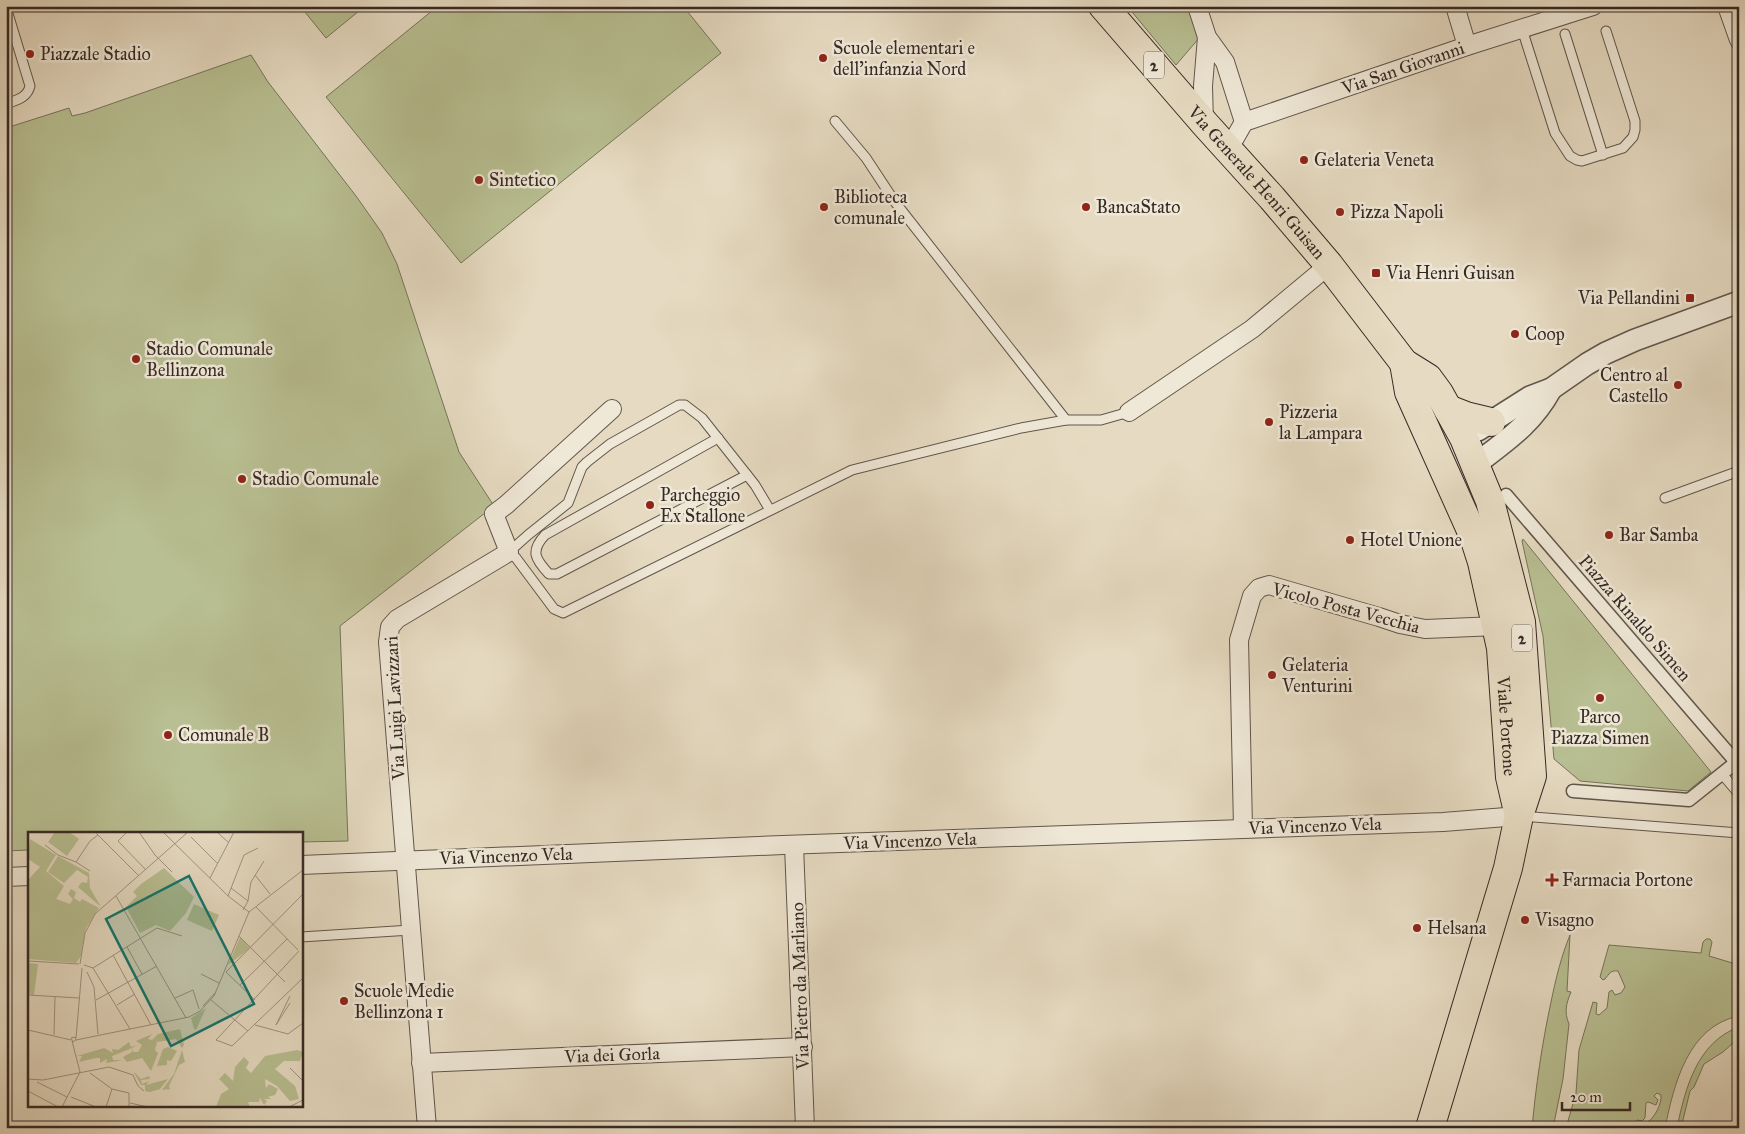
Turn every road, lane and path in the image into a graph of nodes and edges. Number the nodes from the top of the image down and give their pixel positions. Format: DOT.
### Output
graph roads {
  1 [pos="1103,6"];
  2 [pos="1197,6"];
  3 [pos="1455,6"];
  4 [pos="1593,6"];
  5 [pos="1727,6"];
  6 [pos="6,7"];
  7 [pos="1522,29"];
  8 [pos="1606,31"];
  9 [pos="1565,34"];
  10 [pos="1207,37"];
  11 [pos="1739,40"];
  12 [pos="1467,46"];
  13 [pos="6,104"];
  14 [pos="835,121"];
  15 [pos="1244,122"];
  16 [pos="1204,124"];
  17 [pos="1228,150"];
  18 [pos="1603,155"];
  19 [pos="1329,264"];
  20 [pos="1739,302"];
  21 [pos="1404,363"];
  22 [pos="1551,389"];
  23 [pos="612,409"];
  24 [pos="1448,410"];
  25 [pos="1129,412"];
  26 [pos="1066,420"];
  27 [pos="1491,422"];
  28 [pos="718,438"];
  29 [pos="1464,438"];
  30 [pos="1476,464"];
  31 [pos="1442,466"];
  32 [pos="1739,471"];
  33 [pos="747,475"];
  34 [pos="1506,495"];
  35 [pos="1665,498"];
  36 [pos="770,510"];
  37 [pos="509,552"];
  38 [pos="1497,626"];
  39 [pos="1738,762"];
  40 [pos="1722,774"];
  41 [pos="1573,791"];
  42 [pos="1739,794"];
  43 [pos="1519,816"];
  44 [pos="1242,828"];
  45 [pos="1739,833"];
  46 [pos="794,845"];
  47 [pos="405,860"];
  48 [pos="302,865"];
  49 [pos="28,876"];
  50 [pos="6,877"];
  51 [pos="411,930"];
  52 [pos="302,937"];
  53 [pos="803,1047"];
  54 [pos="421,1063"];
  55 [pos="427,1128"];
  56 [pos="806,1128"];
  57 [pos="1430,1128"];
  1 -- 16 [label="main road, Via Generale Henri Guisan / 2"];
  2 -- 10 [label="street"];
  3 -- 12 [label="street"];
  4 -- 7 [label="street, Via San Giovanni"];
  5 -- 11 [label="street"];
  6 -- 13 [label="lane"];
  7 -- 12 [label="street, Via San Giovanni"];
  7 -- 18 [label="lane"];
  8 -- 18 [label="lane"];
  9 -- 18 [label="lane"];
  10 -- 15 [label="street"];
  10 -- 16 [label="street"];
  12 -- 15 [label="street, Via San Giovanni"];
  14 -- 26 [label="lane"];
  15 -- 17 [label="street"];
  16 -- 17 [label="main road, Via Generale Henri Guisan / 2"];
  17 -- 19 [label="main road, Via Generale Henri Guisan / 2"];
  19 -- 21 [label="main road, Via Generale Henri Guisan / 2"];
  19 -- 25 [label="street"];
  20 -- 22 [label="street"];
  21 -- 24 [label="main road, Via Generale Henri Guisan / 2"];
  21 -- 31 [label="main road, Via Generale Henri Guisan / 2"];
  22 -- 27 [label="street"];
  22 -- 30 [label="street"];
  23 -- 37 [label="street"];
  24 -- 27 [label="main road"];
  24 -- 29 [label="main road, Via Generale Henri Guisan / 2"];
  25 -- 26 [label="lane"];
  26 -- 36 [label="lane"];
  27 -- 29 [label="street"];
  28 -- 33 [label="lane"];
  28 -- 33 [label="lane"];
  28 -- 37 [label="lane"];
  29 -- 30 [label="main road, Via Generale Henri Guisan / 2"];
  29 -- 31 [label="main road"];
  30 -- 31 [label="main road"];
  30 -- 43 [label="main road, Viale Portone / 2"];
  31 -- 38 [label="main road, Viale Portone / 2"];
  32 -- 35 [label="lane"];
  33 -- 36 [label="lane"];
  34 -- 39 [label="street, Piazza Rinaldo Simen"];
  36 -- 37 [label="lane"];
  37 -- 47 [label="street, Via Luigi Lavizzari"];
  38 -- 43 [label="main road, Viale Portone / 2"];
  38 -- 44 [label="street, Vicolo Posta Vecchia"];
  39 -- 40 [label="street"];
  40 -- 41 [label="street"];
  40 -- 42 [label="lane"];
  43 -- 44 [label="street, Via Vincenzo Vela"];
  43 -- 45 [label="lane"];
  43 -- 57 [label="main road, Viale Portone / 2"];
  44 -- 46 [label="street, Via Vincenzo Vela"];
  46 -- 47 [label="street, Via Vincenzo Vela"];
  46 -- 53 [label="street, Via Pietro da Marliano"];
  47 -- 48 [label="street, Via Vincenzo Vela"];
  47 -- 51 [label="street, Via Luigi Lavizzari"];
  49 -- 50 [label="street"];
  51 -- 52 [label="lane"];
  51 -- 54 [label="street, Via Luigi Lavizzari"];
  53 -- 54 [label="street, Via dei Gorla"];
  53 -- 56 [label="street, Via Pietro da Marliano"];
  54 -- 55 [label="street, Via Luigi Lavizzari"];
}
